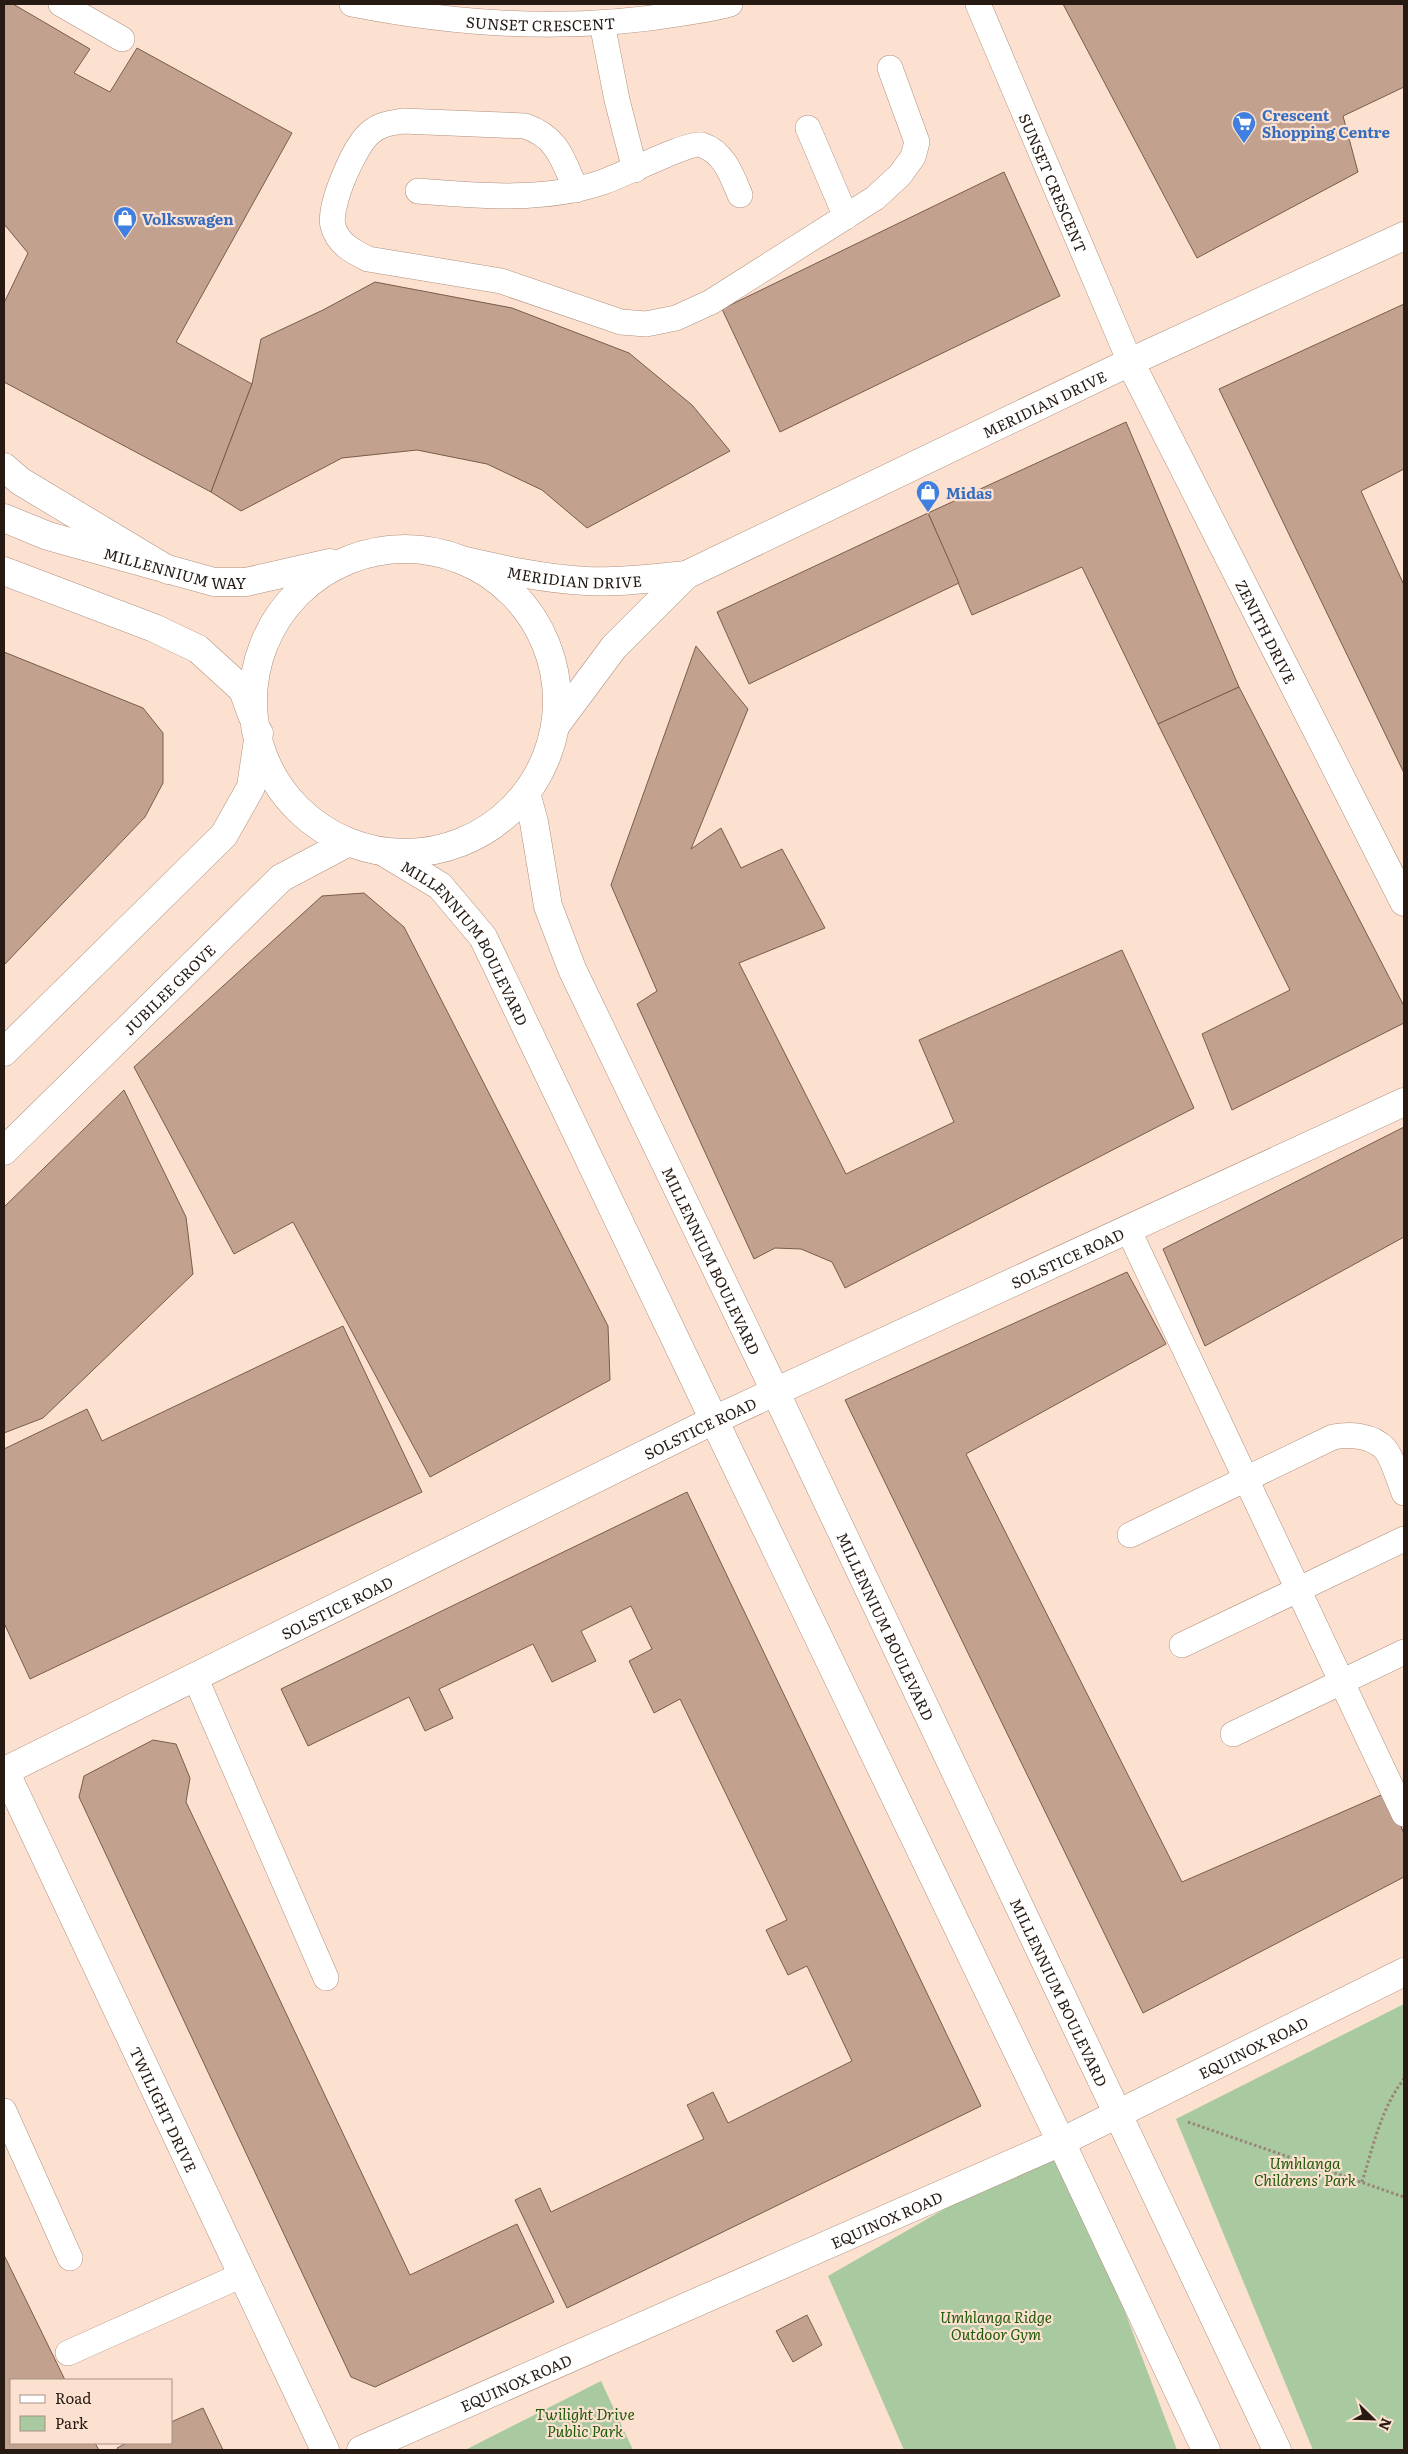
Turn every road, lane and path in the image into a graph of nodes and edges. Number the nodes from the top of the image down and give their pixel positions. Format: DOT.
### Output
graph roads {
  1 [pos="62,4"];
  2 [pos="352,4"];
  3 [pos="730,4"];
  4 [pos="978,4"];
  5 [pos="602,23"];
  6 [pos="122,39"];
  7 [pos="890,68"];
  8 [pos="808,128"];
  9 [pos="635,170"];
  10 [pos="576,190"];
  11 [pos="418,192"];
  12 [pos="740,195"];
  13 [pos="846,217"];
  14 [pos="1404,236"];
  15 [pos="1130,362"];
  16 [pos="4,467"];
  17 [pos="4,518"];
  18 [pos="350,559"];
  19 [pos="465,561"];
  20 [pos="168,570"];
  21 [pos="4,571"];
  22 [pos="686,575"];
  23 [pos="556,725"];
  24 [pos="256,726"];
  25 [pos="526,793"];
  26 [pos="346,843"];
  27 [pos="386,853"];
  28 [pos="1404,902"];
  29 [pos="4,1052"];
  30 [pos="1404,1102"];
  31 [pos="4,1151"];
  32 [pos="1128,1229"];
  33 [pos="775,1391"];
  34 [pos="714,1420"];
  35 [pos="1245,1480"];
  36 [pos="1404,1493"];
  37 [pos="1130,1535"];
  38 [pos="1404,1539"];
  39 [pos="1297,1589"];
  40 [pos="1182,1645"];
  41 [pos="1404,1652"];
  42 [pos="195,1677"];
  43 [pos="1342,1683"];
  44 [pos="1233,1734"];
  45 [pos="4,1770"];
  46 [pos="1404,1814"];
  47 [pos="1404,1972"];
  48 [pos="326,1978"];
  49 [pos="1404,2079"];
  50 [pos="4,2111"];
  51 [pos="1119,2113"];
  52 [pos="1188,2122"];
  53 [pos="1061,2142"];
  54 [pos="1362,2182"];
  55 [pos="1404,2196"];
  56 [pos="70,2258"];
  57 [pos="242,2275"];
  58 [pos="68,2353"];
  59 [pos="325,2450"];
  60 [pos="361,2450"];
  61 [pos="1206,2450"];
  62 [pos="1277,2450"];
  1 -- 6 [label="lane"];
  2 -- 5 [label="lane, SUNSET CRESCENT"];
  3 -- 5 [label="lane, SUNSET CRESCENT"];
  4 -- 15 [label="lane, SUNSET CRESCENT"];
  5 -- 9 [label="lane"];
  7 -- 13 [label="lane"];
  8 -- 13 [label="lane"];
  9 -- 10 [label="lane"];
  9 -- 12 [label="lane"];
  10 -- 11 [label="lane"];
  10 -- 13 [label="lane"];
  14 -- 15 [label="main road, MERIDIAN DRIVE"];
  15 -- 22 [label="main road, MERIDIAN DRIVE"];
  15 -- 28 [label="main road, ZENITH DRIVE"];
  16 -- 20 [label="main road"];
  17 -- 20 [label="main road, MILLENNIUM WAY"];
  18 -- 19 [label="main road, MILLENNIUM BOULEVARD"];
  18 -- 20 [label="main road, MILLENNIUM WAY"];
  18 -- 24 [label="main road, MILLENNIUM BOULEVARD"];
  19 -- 22 [label="main road, MERIDIAN DRIVE"];
  19 -- 23 [label="main road, MILLENNIUM BOULEVARD"];
  21 -- 24 [label="main road"];
  22 -- 23 [label="main road, MERIDIAN DRIVE"];
  23 -- 25 [label="main road, MILLENNIUM BOULEVARD"];
  24 -- 26 [label="main road, MILLENNIUM BOULEVARD"];
  24 -- 29 [label="main road"];
  25 -- 27 [label="main road, MILLENNIUM BOULEVARD"];
  25 -- 33 [label="main road, MILLENNIUM BOULEVARD"];
  26 -- 27 [label="main road, MILLENNIUM BOULEVARD"];
  26 -- 31 [label="main road, JUBILEE GROVE"];
  27 -- 34 [label="main road, MILLENNIUM BOULEVARD"];
  30 -- 32 [label="main road, SOLSTICE ROAD"];
  32 -- 33 [label="main road, SOLSTICE ROAD"];
  32 -- 35 [label="lane"];
  33 -- 34 [label="main road, SOLSTICE ROAD"];
  33 -- 51 [label="main road, MILLENNIUM BOULEVARD"];
  34 -- 42 [label="main road, SOLSTICE ROAD"];
  34 -- 53 [label="main road, MILLENNIUM BOULEVARD"];
  35 -- 36 [label="lane"];
  35 -- 37 [label="lane"];
  35 -- 39 [label="lane"];
  38 -- 39 [label="lane"];
  39 -- 40 [label="lane"];
  39 -- 43 [label="lane"];
  41 -- 43 [label="lane"];
  42 -- 45 [label="main road, SOLSTICE ROAD"];
  42 -- 48 [label="lane"];
  43 -- 44 [label="lane"];
  43 -- 46 [label="lane"];
  45 -- 57 [label="main road, TWILIGHT DRIVE"];
  47 -- 51 [label="main road, EQUINOX ROAD"];
  49 -- 54 [label="path"];
  50 -- 56 [label="lane"];
  51 -- 53 [label="main road, EQUINOX ROAD"];
  51 -- 62 [label="main road, MILLENNIUM BOULEVARD"];
  52 -- 54 [label="path"];
  53 -- 60 [label="main road, EQUINOX ROAD"];
  53 -- 61 [label="main road, MILLENNIUM BOULEVARD"];
  54 -- 55 [label="path"];
  57 -- 58 [label="lane"];
  57 -- 59 [label="main road, TWILIGHT DRIVE"];
}
